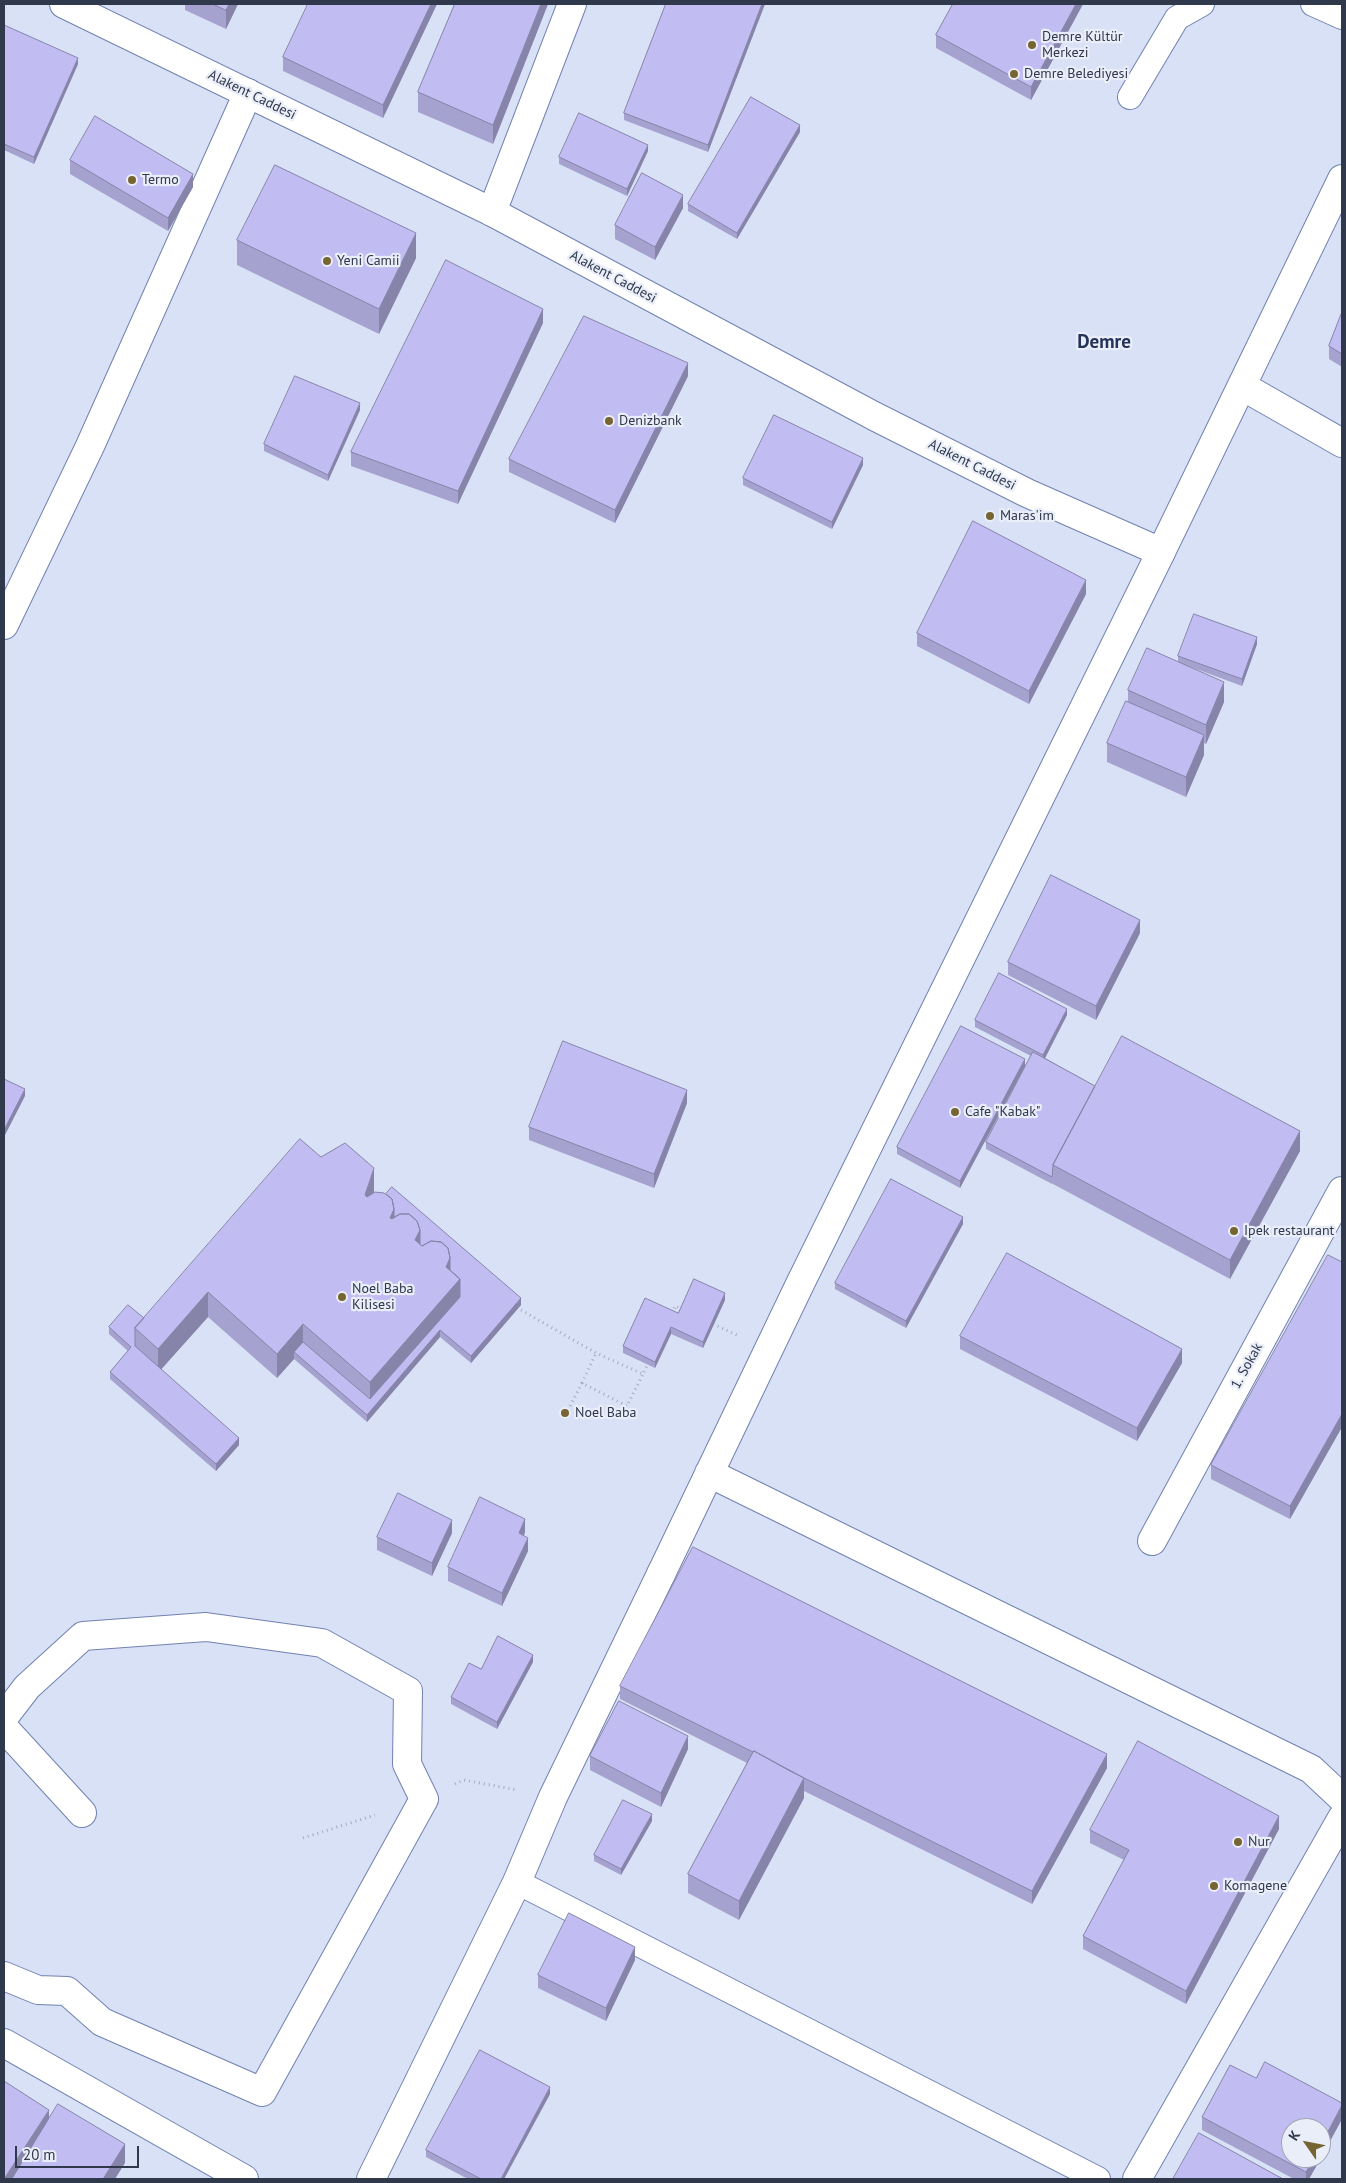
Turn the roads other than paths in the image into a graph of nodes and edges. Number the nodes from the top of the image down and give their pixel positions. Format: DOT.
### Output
graph roads {
  1 [pos="64,4"];
  2 [pos="572,4"];
  3 [pos="1202,4"];
  4 [pos="1312,4"];
  5 [pos="1342,17"];
  6 [pos="248,93"];
  7 [pos="1130,97"];
  8 [pos="1342,179"];
  9 [pos="492,212"];
  10 [pos="1242,386"];
  11 [pos="1342,443"];
  12 [pos="1161,552"];
  13 [pos="4,625"];
  14 [pos="1342,1191"];
  15 [pos="709,1474"];
  16 [pos="1152,1541"];
  17 [pos="4,1717"];
  18 [pos="4,1728"];
  19 [pos="1342,1798"];
  20 [pos="82,1813"];
  21 [pos="1342,1818"];
  22 [pos="517,1882"];
  23 [pos="4,1976"];
  24 [pos="4,2043"];
  25 [pos="244,2179"];
  26 [pos="371,2179"];
  27 [pos="1098,2179"];
  28 [pos="1137,2179"];
  1 -- 6 [label="street, Alakent Caddesi"];
  2 -- 9 [label="street"];
  3 -- 7 [label="lane"];
  4 -- 5 [label="lane"];
  6 -- 9 [label="street, Alakent Caddesi"];
  6 -- 13 [label="street"];
  8 -- 10 [label="street"];
  9 -- 12 [label="street, Alakent Caddesi"];
  10 -- 11 [label="street"];
  10 -- 12 [label="street"];
  12 -- 15 [label="street"];
  14 -- 16 [label="street, 1. Sokak"];
  15 -- 19 [label="street"];
  15 -- 22 [label="street"];
  17 -- 23 [label="street"];
  18 -- 20 [label="street"];
  21 -- 28 [label="street"];
  22 -- 26 [label="street"];
  22 -- 27 [label="lane"];
  24 -- 25 [label="street"];
}
